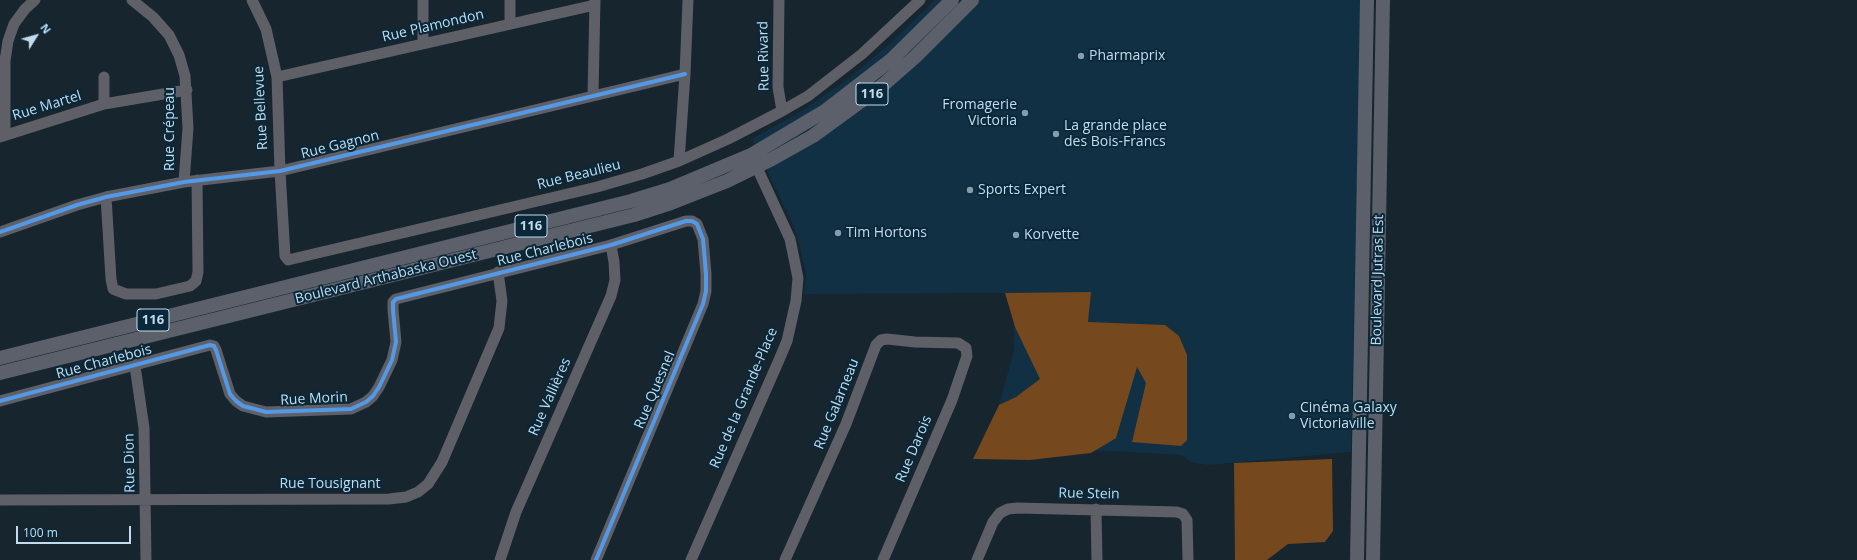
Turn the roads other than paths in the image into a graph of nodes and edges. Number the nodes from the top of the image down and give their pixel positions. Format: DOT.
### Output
graph roads {
  1 [pos="35,0"];
  2 [pos="132,0"];
  3 [pos="252,0"];
  4 [pos="423,0"];
  5 [pos="510,0"];
  6 [pos="688,0"];
  7 [pos="779,0"];
  8 [pos="920,0"];
  9 [pos="952,0"];
  10 [pos="972,0"];
  11 [pos="1367,0"];
  12 [pos="1383,0"];
  13 [pos="595,2"];
  14 [pos="510,23"];
  15 [pos="423,44"];
  16 [pos="685,74"];
  17 [pos="104,77"];
  18 [pos="278,77"];
  19 [pos="187,90"];
  20 [pos="593,95"];
  21 [pos="104,104"];
  22 [pos="782,111"];
  23 [pos="3,136"];
  24 [pos="679,161"];
  25 [pos="754,161"];
  26 [pos="280,171"];
  27 [pos="197,180"];
  28 [pos="184,182"];
  29 [pos="106,197"];
  30 [pos="697,224"];
  31 [pos="0,232"];
  32 [pos="611,245"];
  33 [pos="498,272"];
  34 [pos="396,299"];
  35 [pos="214,346"];
  36 [pos="966,348"];
  37 [pos="0,358"];
  38 [pos="135,366"];
  39 [pos="0,373"];
  40 [pos="0,401"];
  41 [pos="146,499"];
  42 [pos="0,500"];
  43 [pos="1096,509"];
  44 [pos="146,560"];
  45 [pos="500,560"];
  46 [pos="596,560"];
  47 [pos="691,560"];
  48 [pos="784,560"];
  49 [pos="883,560"];
  50 [pos="977,560"];
  51 [pos="1097,560"];
  52 [pos="1188,560"];
  53 [pos="1358,560"];
  54 [pos="1373,560"];
  1 -- 23 [label="street"];
  2 -- 19 [label="street, Rue Crépeau"];
  3 -- 18 [label="street, Rue Bellevue"];
  4 -- 15 [label="street"];
  5 -- 14 [label="street"];
  6 -- 16 [label="street"];
  7 -- 22 [label="street, Rue Rivard"];
  8 -- 22 [label="street, Rue Beaulieu"];
  9 -- 25 [label="main road, Boulevard Arthabaska Ouest / 116"];
  10 -- 25 [label="main road, Boulevard Arthabaska Ouest / 116"];
  11 -- 53 [label="main road, Boulevard Jutras Est"];
  12 -- 54 [label="main road, Boulevard Jutras Est"];
  13 -- 14 [label="street, Rue Plamondon"];
  13 -- 20 [label="street"];
  14 -- 15 [label="street, Rue Plamondon"];
  15 -- 18 [label="street, Rue Plamondon"];
  16 -- 20 [label="street, Rue Gagnon"];
  16 -- 24 [label="street"];
  17 -- 21 [label="street, Rue Martel"];
  18 -- 26 [label="street, Rue Bellevue"];
  19 -- 21 [label="street, Rue Martel"];
  19 -- 28 [label="street, Rue Crépeau"];
  20 -- 26 [label="street, Rue Gagnon"];
  21 -- 23 [label="street, Rue Martel"];
  22 -- 24 [label="street, Rue Beaulieu"];
  24 -- 26 [label="street, Rue Beaulieu"];
  25 -- 37 [label="main road, Boulevard Arthabaska Ouest / 116"];
  25 -- 39 [label="main road, Boulevard Arthabaska Ouest / 116"];
  25 -- 47 [label="street, Rue de la Grande-Place"];
  26 -- 27 [label="street, Rue Gagnon"];
  27 -- 28 [label="street, Rue Gagnon"];
  27 -- 29 [label="street"];
  28 -- 29 [label="street, Rue Gagnon"];
  29 -- 31 [label="street, Rue Gagnon"];
  30 -- 32 [label="street, Rue Charlebois"];
  30 -- 46 [label="street, Rue Quesnel"];
  32 -- 33 [label="street, Rue Charlebois"];
  32 -- 45 [label="street, Rue Vallières"];
  33 -- 34 [label="street, Rue Charlebois"];
  33 -- 41 [label="street, Rue Tousignant"];
  34 -- 35 [label="street, Rue Morin"];
  35 -- 38 [label="street, Rue Charlebois"];
  36 -- 48 [label="street, Rue Galarneau"];
  36 -- 49 [label="street, Rue Darois"];
  38 -- 40 [label="street, Rue Charlebois"];
  38 -- 41 [label="street, Rue Dion"];
  41 -- 42 [label="street, Rue Tousignant"];
  41 -- 44 [label="street, Rue Dion"];
  43 -- 50 [label="street, Rue Stein"];
  43 -- 51 [label="street"];
  43 -- 52 [label="street, Rue Stein"];
}
